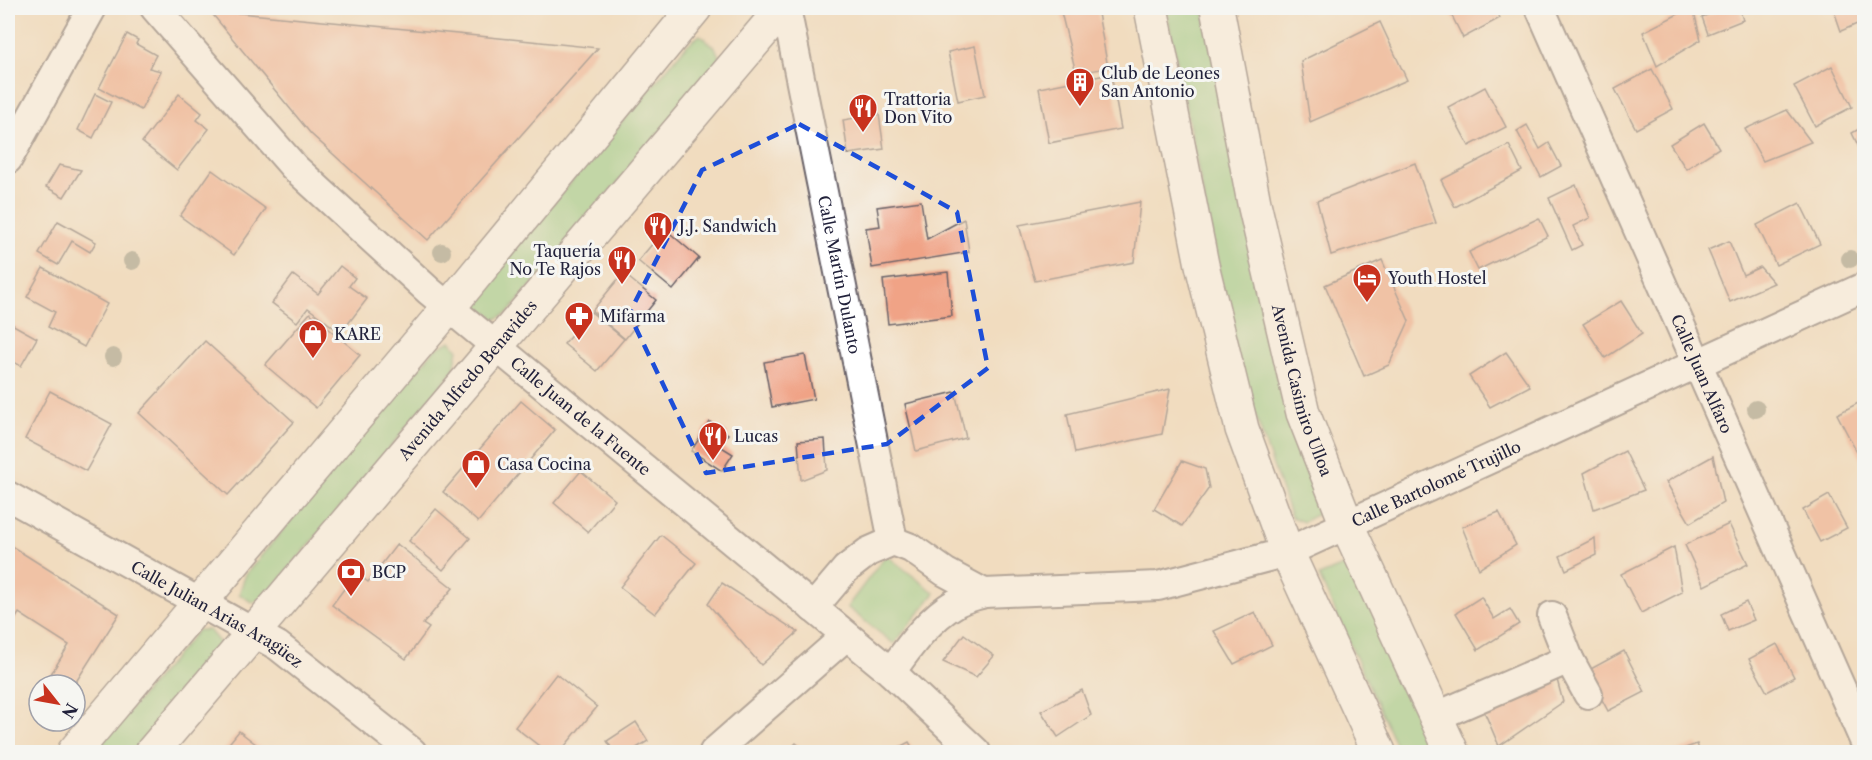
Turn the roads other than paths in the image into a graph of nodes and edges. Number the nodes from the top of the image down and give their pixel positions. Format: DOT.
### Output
graph roads {
  1 [pos="92,8"];
  2 [pos="155,8"];
  3 [pos="695,8"];
  4 [pos="785,8"];
  5 [pos="1151,8"];
  6 [pos="1217,8"];
  7 [pos="1540,8"];
  8 [pos="8,159"];
  9 [pos="1864,287"];
  10 [pos="449,307"];
  11 [pos="495,346"];
  12 [pos="1698,362"];
  13 [pos="8,496"];
  14 [pos="1347,525"];
  15 [pos="893,542"];
  16 [pos="1287,552"];
  17 [pos="984,593"];
  18 [pos="200,602"];
  19 [pos="813,608"];
  20 [pos="1552,616"];
  21 [pos="254,633"];
  22 [pos="846,636"];
  23 [pos="1569,659"];
  24 [pos="891,672"];
  25 [pos="1588,694"];
  26 [pos="1435,717"];
  27 [pos="1864,740"];
  28 [pos="74,753"];
  29 [pos="152,753"];
  30 [pos="412,753"];
  31 [pos="714,753"];
  32 [pos="976,753"];
  33 [pos="1379,753"];
  34 [pos="1452,753"];
  1 -- 8 [label="street"];
  2 -- 10 [label="street, Calle Juan de la Fuente"];
  3 -- 10 [label="main road"];
  4 -- 11 [label="main road, Avenida Alfredo Benavides"];
  4 -- 15 [label="street, Calle Martín Dulanto"];
  5 -- 16 [label="main road"];
  6 -- 14 [label="main road, Avenida Casimiro Ulloa"];
  7 -- 12 [label="street, Calle Juan Alfaro"];
  9 -- 12 [label="street, Calle Bartolomé Trujillo"];
  10 -- 11 [label="street, Calle Juan de la Fuente"];
  10 -- 18 [label="main road"];
  11 -- 19 [label="street, Calle Juan de la Fuente"];
  11 -- 21 [label="main road, Avenida Alfredo Benavides"];
  12 -- 14 [label="street, Calle Bartolomé Trujillo"];
  12 -- 27 [label="street, Calle Juan Alfaro"];
  13 -- 18 [label="street, Calle Julian Arias Aragüez"];
  14 -- 16 [label="street, Calle Bartolomé Trujillo"];
  14 -- 26 [label="main road, Avenida Casimiro Ulloa"];
  15 -- 17 [label="street"];
  15 -- 19 [label="street"];
  16 -- 17 [label="street, Calle Bartolomé Trujillo"];
  16 -- 33 [label="main road"];
  17 -- 24 [label="street, Calle Bartolomé Trujillo"];
  18 -- 21 [label="street, Calle Julian Arias Aragüez"];
  18 -- 28 [label="main road"];
  19 -- 22 [label="street, Calle Juan de la Fuente"];
  20 -- 23 [label="street"];
  21 -- 29 [label="main road, Avenida Alfredo Benavides"];
  21 -- 30 [label="street, Calle Julian Arias Aragüez"];
  22 -- 24 [label="street, Calle Juan de la Fuente"];
  22 -- 31 [label="street"];
  23 -- 25 [label="street"];
  23 -- 26 [label="street"];
  24 -- 32 [label="street, Calle Juan de la Fuente"];
  26 -- 34 [label="main road, Avenida Casimiro Ulloa"];
}
